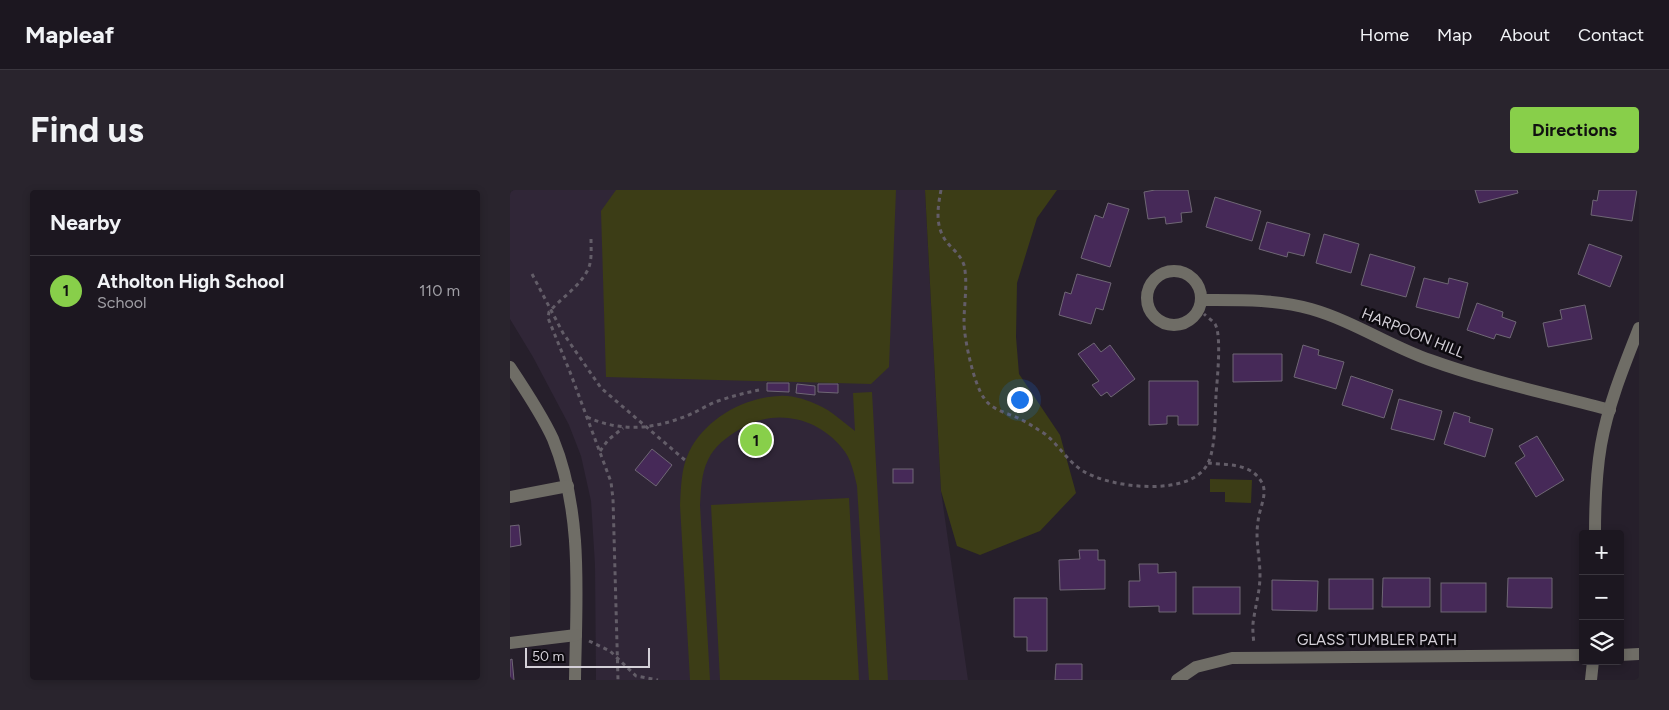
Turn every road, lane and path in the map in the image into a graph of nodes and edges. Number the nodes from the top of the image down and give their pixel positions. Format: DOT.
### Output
graph roads {
  1 [pos="941,190"];
  2 [pos="591,238"];
  3 [pos="532,274"];
  4 [pos="1201,305"];
  5 [pos="550,310"];
  6 [pos="1639,328"];
  7 [pos="510,367"];
  8 [pos="759,390"];
  9 [pos="1610,410"];
  10 [pos="587,417"];
  11 [pos="648,427"];
  12 [pos="623,428"];
  13 [pos="600,452"];
  14 [pos="686,461"];
  15 [pos="1208,463"];
  16 [pos="568,486"];
  17 [pos="510,497"];
  18 [pos="1595,530"];
  19 [pos="576,638"];
  20 [pos="510,643"];
  21 [pos="1624,654"];
  22 [pos="1639,654"];
  23 [pos="1579,655"];
  24 [pos="1254,657"];
  25 [pos="617,658"];
  26 [pos="1593,665"];
  27 [pos="575,680"];
  28 [pos="618,680"];
  29 [pos="658,680"];
  30 [pos="1177,680"];
  31 [pos="1591,680"];
  1 -- 15 [label="path"];
  2 -- 5 [label="path"];
  3 -- 5 [label="path"];
  4 -- 4 [label="street"];
  4 -- 9 [label="street, HARPOON HILL"];
  4 -- 15 [label="path"];
  5 -- 10 [label="path"];
  5 -- 11 [label="path"];
  6 -- 9 [label="street"];
  7 -- 16 [label="street"];
  8 -- 11 [label="path"];
  9 -- 18 [label="street"];
  10 -- 12 [label="path"];
  10 -- 13 [label="path"];
  11 -- 12 [label="path"];
  11 -- 14 [label="path"];
  12 -- 13 [label="path"];
  13 -- 25 [label="path"];
  15 -- 24 [label="path"];
  16 -- 17 [label="street"];
  16 -- 19 [label="street"];
  19 -- 20 [label="street"];
  19 -- 25 [label="path"];
  19 -- 27 [label="street"];
  21 -- 22 [label="street"];
  23 -- 24 [label="street, GLASS TUMBLER PATH"];
  24 -- 30 [label="street, GLASS TUMBLER PATH"];
  25 -- 28 [label="path"];
  25 -- 29 [label="path"];
  26 -- 31 [label="street"];
}
